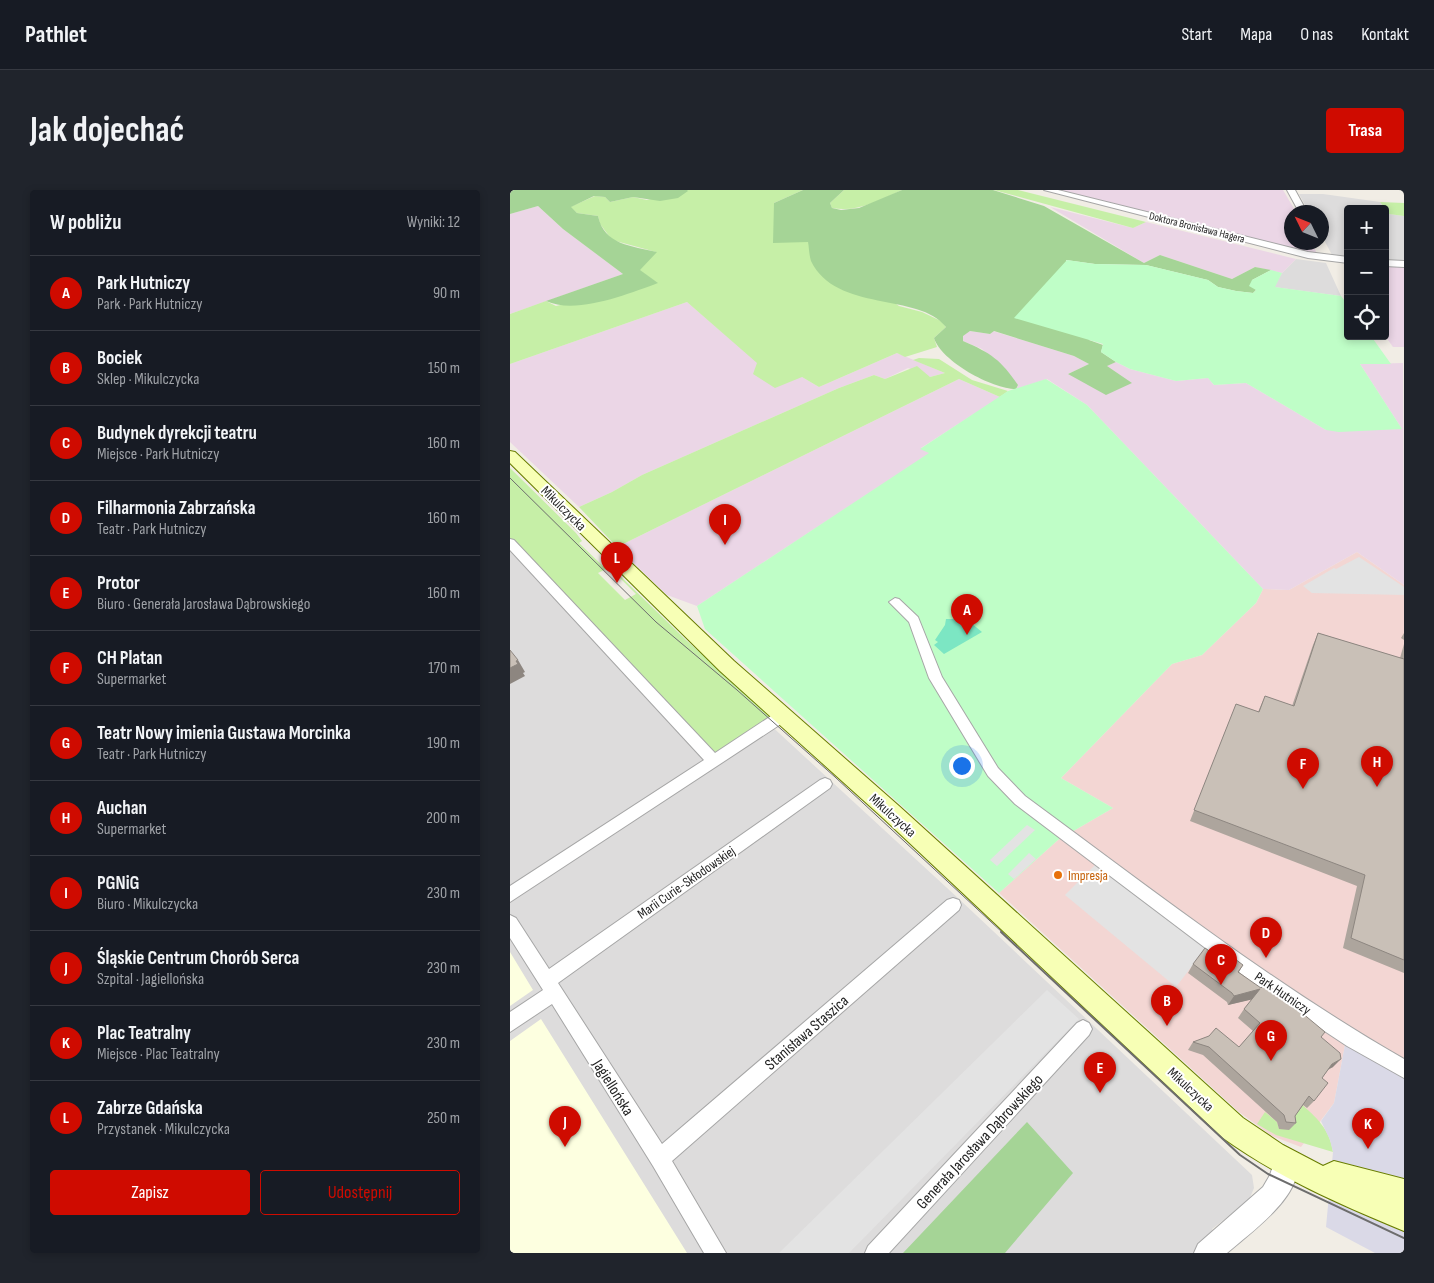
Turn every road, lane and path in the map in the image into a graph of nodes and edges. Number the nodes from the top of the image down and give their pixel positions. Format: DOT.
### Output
graph roads {
  1 [pos="1048,190"];
  2 [pos="1291,190"];
  3 [pos="1299,205"];
  4 [pos="1323,250"];
  5 [pos="1328,258"];
  6 [pos="1344,260"];
  7 [pos="1389,263"];
  8 [pos="1404,264"];
  9 [pos="510,455"];
  10 [pos="510,543"];
  11 [pos="895,602"];
  12 [pos="782,716"];
  13 [pos="713,760"];
  14 [pos="825,784"];
  15 [pos="510,894"];
  16 [pos="953,905"];
  17 [pos="510,923"];
  18 [pos="550,986"];
  19 [pos="510,1023"];
  20 [pos="1083,1029"];
  21 [pos="1404,1069"];
  22 [pos="660,1159"];
  23 [pos="1286,1162"];
  24 [pos="1404,1194"];
  25 [pos="1404,1216"];
  26 [pos="716,1253"];
  27 [pos="876,1253"];
  28 [pos="1207,1253"];
  1 -- 5 [label="street, Doktora Bronisława Hagera"];
  2 -- 3 [label="street"];
  4 -- 5 [label="street"];
  5 -- 6 [label="street, Doktora Bronisława Hagera"];
  7 -- 8 [label="street"];
  9 -- 12 [label="main road, Mikulczycka"];
  10 -- 13 [label="street"];
  11 -- 21 [label="street, Park Hutniczy"];
  12 -- 13 [label="street"];
  12 -- 23 [label="main road, Mikulczycka"];
  13 -- 15 [label="street"];
  14 -- 18 [label="street, Marii Curie-Skłodowskiej"];
  16 -- 22 [label="street, Stanisława Staszica"];
  17 -- 18 [label="street, Jagiellońska"];
  18 -- 19 [label="street, Marii Curie-Skłodowskiej"];
  18 -- 22 [label="street, Jagiellońska"];
  20 -- 27 [label="street, Generała Jarosława Dąbrowskiego"];
  22 -- 26 [label="street, Jagiellońska"];
  23 -- 24 [label="main road"];
  23 -- 25 [label="main road"];
  23 -- 28 [label="street"];
}
